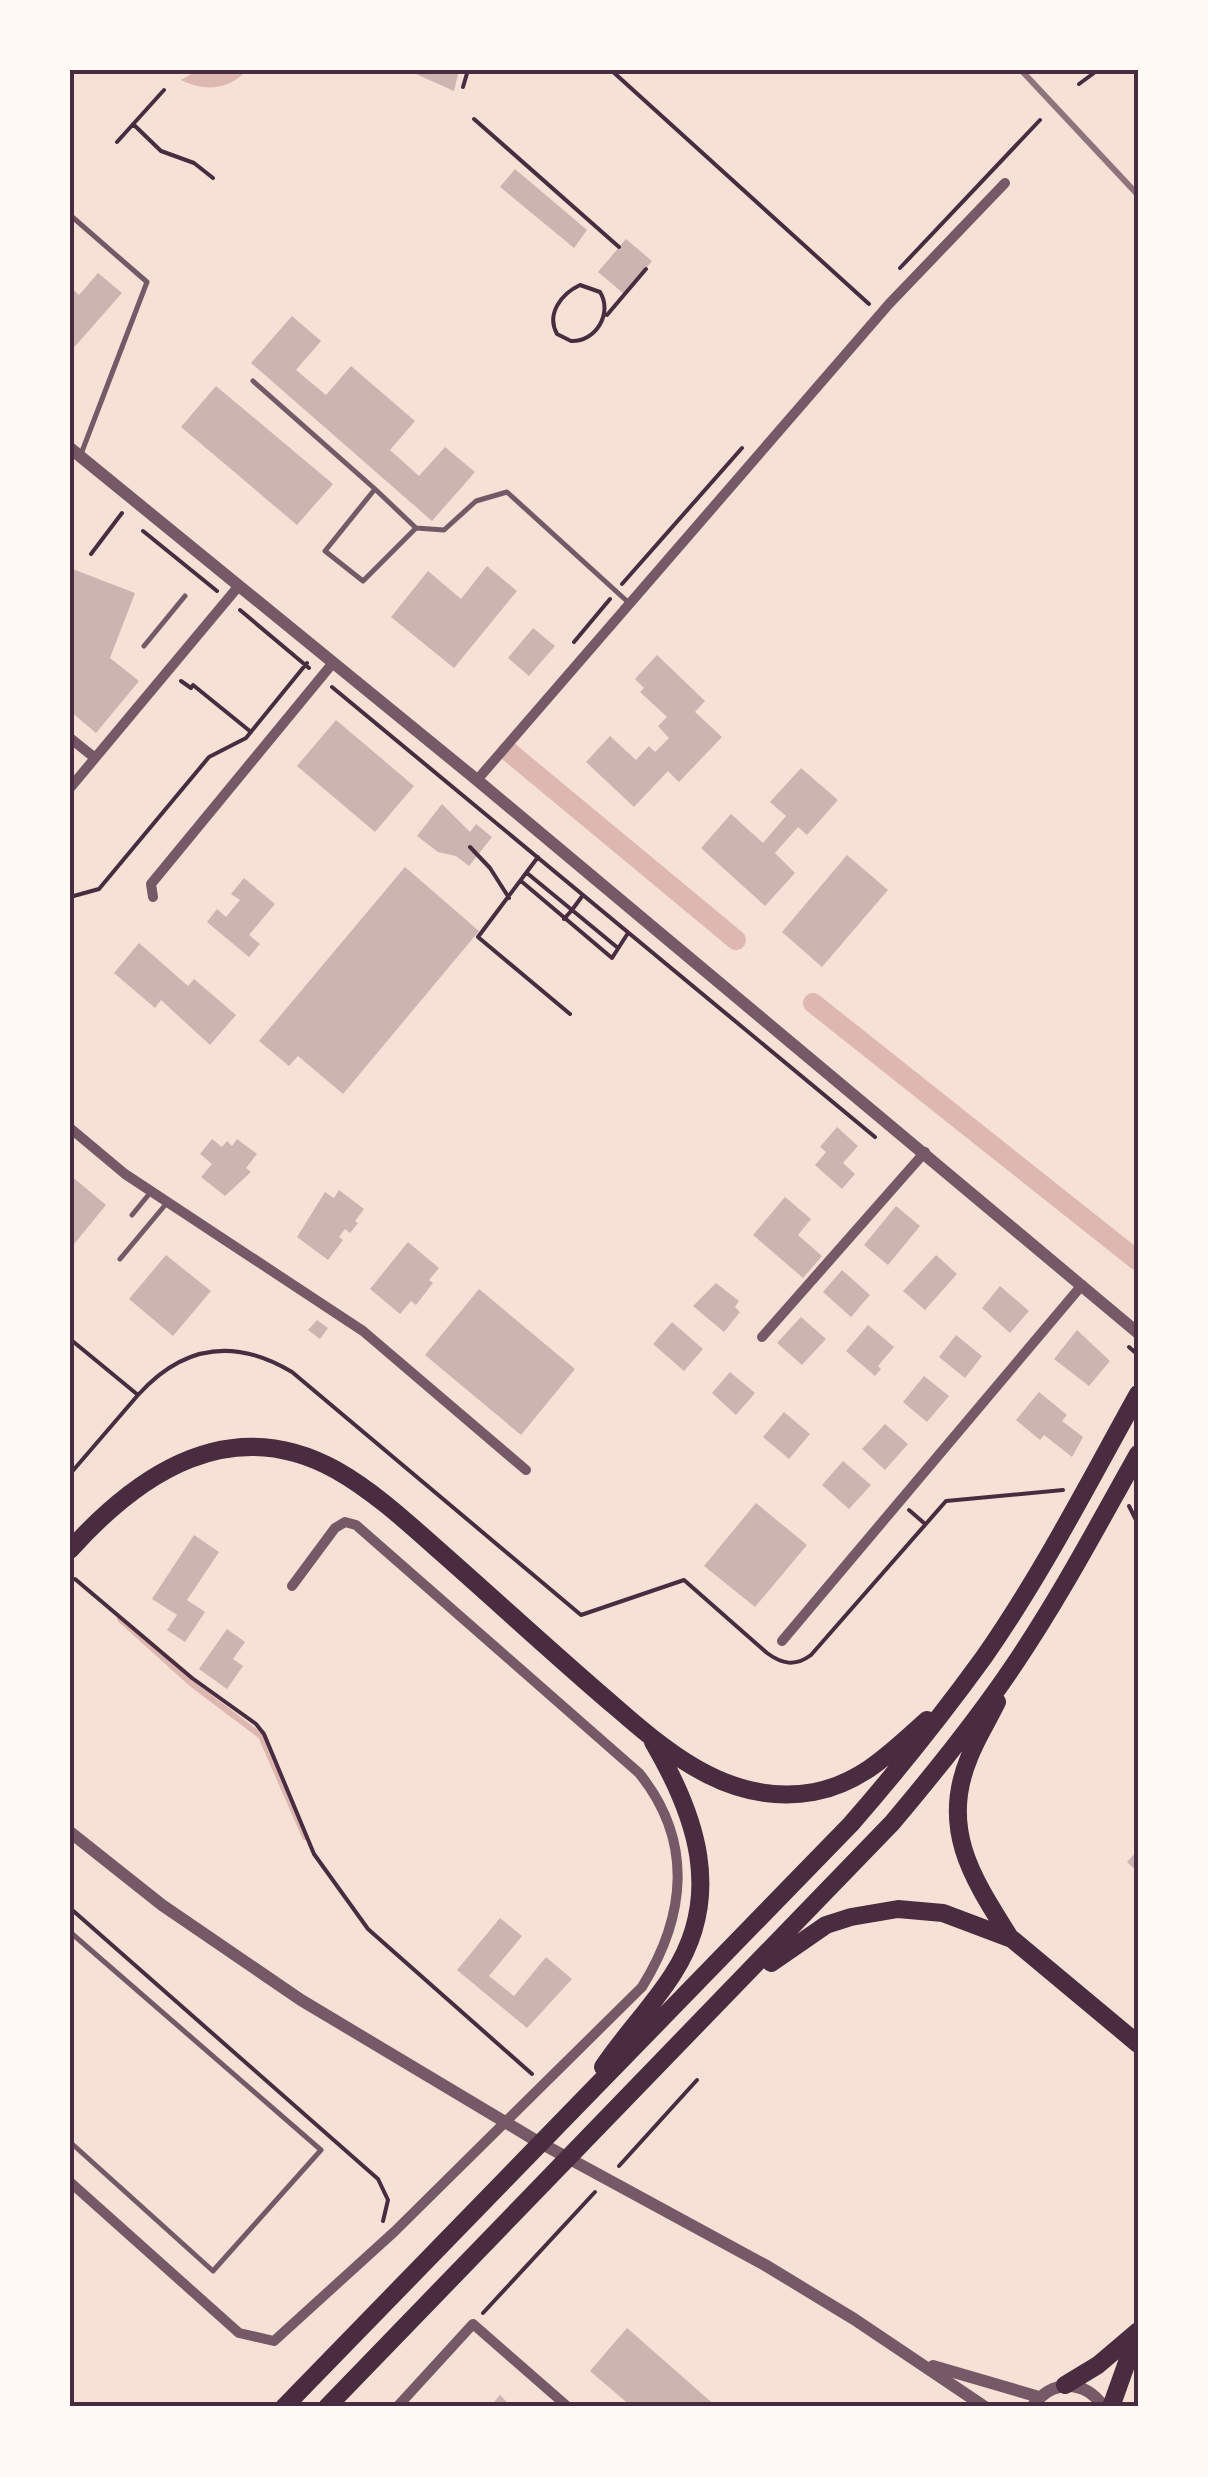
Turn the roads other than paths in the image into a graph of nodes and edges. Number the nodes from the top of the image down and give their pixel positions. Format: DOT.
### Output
graph roads {
  1 [pos="1006,183"];
  2 [pos="70,215"];
  3 [pos="253,381"];
  4 [pos="75,453"];
  5 [pos="375,489"];
  6 [pos="416,528"];
  7 [pos="237,588"];
  8 [pos="185,596"];
  9 [pos="629,603"];
  10 [pos="144,646"];
  11 [pos="332,664"];
  12 [pos="70,738"];
  13 [pos="95,758"];
  14 [pos="477,780"];
  15 [pos="70,788"];
  16 [pos="153,897"];
  17 [pos="70,1128"];
  18 [pos="925,1152"];
  19 [pos="152,1191"];
  20 [pos="168,1202"];
  21 [pos="132,1215"];
  22 [pos="120,1259"];
  23 [pos="1082,1285"];
  24 [pos="1138,1332"];
  25 [pos="762,1337"];
  26 [pos="1138,1394"];
  27 [pos="1138,1454"];
  28 [pos="526,1470"];
  29 [pos="70,1550"];
  30 [pos="292,1586"];
  31 [pos="782,1640"];
  32 [pos="1012,1667"];
  33 [pos="951,1701"];
  34 [pos="650,1737"];
  35 [pos="70,1824"];
  36 [pos="70,1832"];
  37 [pos="82,1840"];
  38 [pos="70,1932"];
  39 [pos="1012,1939"];
  40 [pos="728,1994"];
  41 [pos="1138,2044"];
  42 [pos="582,2100"];
  43 [pos="70,2142"];
  44 [pos="70,2182"];
  45 [pos="1138,2332"];
  46 [pos="912,2359"];
  47 [pos="1064,2385"];
  48 [pos="1035,2402"];
  49 [pos="284,2407"];
  50 [pos="327,2407"];
  51 [pos="397,2407"];
  52 [pos="568,2407"];
  53 [pos="985,2407"];
  54 [pos="1108,2407"];
  1 -- 9 [label="street"];
  2 -- 4 [label="lane"];
  3 -- 5 [label="lane"];
  4 -- 7 [label="street"];
  5 -- 6 [label="lane"];
  5 -- 6 [label="lane"];
  6 -- 9 [label="lane"];
  7 -- 11 [label="street"];
  7 -- 13 [label="street"];
  8 -- 10 [label="lane"];
  9 -- 14 [label="street"];
  11 -- 14 [label="street"];
  11 -- 16 [label="street"];
  12 -- 13 [label="street"];
  13 -- 15 [label="street"];
  14 -- 18 [label="street"];
  17 -- 19 [label="street"];
  18 -- 23 [label="street"];
  18 -- 25 [label="street"];
  19 -- 20 [label="street"];
  19 -- 21 [label="lane"];
  20 -- 22 [label="lane"];
  20 -- 28 [label="street"];
  23 -- 24 [label="street"];
  23 -- 31 [label="street"];
  26 -- 33 [label="highway"];
  27 -- 32 [label="highway"];
  29 -- 34 [label="highway"];
  30 -- 44 [label="street"];
  32 -- 39 [label="highway"];
  32 -- 40 [label="highway"];
  33 -- 34 [label="highway"];
  33 -- 42 [label="highway"];
  34 -- 42 [label="highway"];
  35 -- 37 [label="street"];
  36 -- 37 [label="street"];
  37 -- 46 [label="street"];
  38 -- 43 [label="lane"];
  39 -- 40 [label="highway"];
  39 -- 41 [label="highway"];
  40 -- 50 [label="highway"];
  42 -- 49 [label="highway"];
  45 -- 47 [label="highway"];
  45 -- 54 [label="highway"];
  46 -- 48 [label="street"];
  46 -- 53 [label="street"];
  47 -- 48 [label="street"];
  47 -- 54 [label="street"];
  51 -- 52 [label="street"];
}
